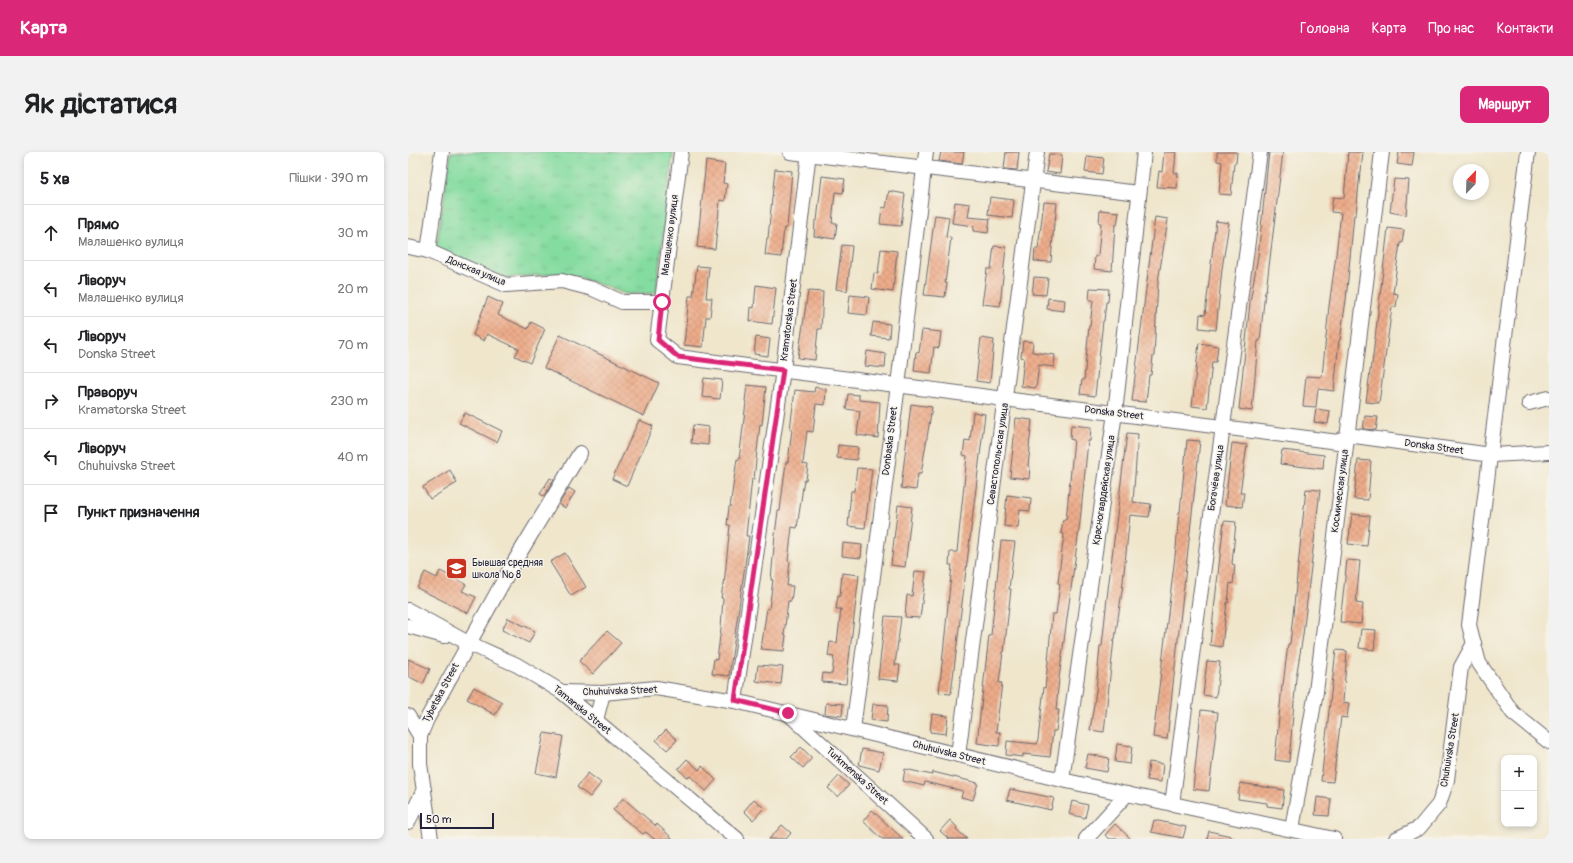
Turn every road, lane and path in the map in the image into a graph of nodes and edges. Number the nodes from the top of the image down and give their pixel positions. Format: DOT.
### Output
graph roads {
  1 [pos="442,152"];
  2 [pos="681,152"];
  3 [pos="790,152"];
  4 [pos="926,152"];
  5 [pos="1037,152"];
  6 [pos="1144,152"];
  7 [pos="1260,152"];
  8 [pos="1382,152"];
  9 [pos="1528,152"];
  10 [pos="809,153"];
  11 [pos="924,168"];
  12 [pos="1034,181"];
  13 [pos="1139,193"];
  14 [pos="408,247"];
  15 [pos="428,251"];
  16 [pos="662,302"];
  17 [pos="678,357"];
  18 [pos="783,370"];
  19 [pos="898,385"];
  20 [pos="1549,398"];
  21 [pos="1005,399"];
  22 [pos="1529,403"];
  23 [pos="1116,413"];
  24 [pos="1223,427"];
  25 [pos="1348,435"];
  26 [pos="580,452"];
  27 [pos="1549,452"];
  28 [pos="1491,456"];
  29 [pos="408,610"];
  30 [pos="408,626"];
  31 [pos="468,643"];
  32 [pos="1474,643"];
  33 [pos="562,692"];
  34 [pos="603,693"];
  35 [pos="735,700"];
  36 [pos="788,713"];
  37 [pos="408,716"];
  38 [pos="596,720"];
  39 [pos="853,729"];
  40 [pos="420,736"];
  41 [pos="1549,742"];
  42 [pos="958,755"];
  43 [pos="1062,780"];
  44 [pos="424,790"];
  45 [pos="1127,794"];
  46 [pos="1172,804"];
  47 [pos="408,822"];
  48 [pos="1292,830"];
  49 [pos="1089,838"];
  50 [pos="431,839"];
  51 [pos="737,839"];
  52 [pos="926,839"];
  53 [pos="1333,839"];
  54 [pos="1396,839"];
  1 -- 15 [label="street"];
  2 -- 16 [label="street, Малашенко вулиця"];
  3 -- 10 [label="street"];
  4 -- 11 [label="street, Donbaska Street"];
  5 -- 12 [label="street, Севастопольская улица"];
  6 -- 13 [label="street, Красногвардейская улица"];
  7 -- 24 [label="street, Богачёва улица"];
  8 -- 25 [label="street, Космическая улица"];
  9 -- 28 [label="street"];
  10 -- 11 [label="street"];
  10 -- 18 [label="street, Kramatorska Street"];
  11 -- 12 [label="street"];
  11 -- 19 [label="street, Donbaska Street"];
  12 -- 13 [label="street"];
  12 -- 21 [label="street, Севастопольская улица"];
  13 -- 23 [label="street, Красногвардейская улица"];
  14 -- 15 [label="street, Донская улица"];
  15 -- 16 [label="street, Донская улица"];
  16 -- 17 [label="street, Малашенко вулиця"];
  17 -- 18 [label="street, Donska Street"];
  18 -- 19 [label="street, Donska Street"];
  18 -- 35 [label="street, Kramatorska Street"];
  19 -- 21 [label="street, Donska Street"];
  19 -- 39 [label="street, Donbaska Street"];
  20 -- 22 [label="street"];
  21 -- 23 [label="street, Donska Street"];
  21 -- 42 [label="street, Севастопольская улица"];
  23 -- 24 [label="street, Donska Street"];
  23 -- 43 [label="street, Красногвардейская улица"];
  24 -- 25 [label="street, Donska Street"];
  24 -- 46 [label="street, Богачёва улица"];
  25 -- 28 [label="street, Donska Street"];
  25 -- 48 [label="street, Космическая улица"];
  26 -- 31 [label="street, Tybetska Street"];
  27 -- 28 [label="street, Donska Street"];
  28 -- 32 [label="street"];
  29 -- 31 [label="street, Tamanska Street"];
  30 -- 31 [label="street"];
  31 -- 33 [label="street, Tamanska Street"];
  31 -- 40 [label="street, Tybetska Street"];
  32 -- 41 [label="street"];
  32 -- 54 [label="street, Chuhuivska Street"];
  33 -- 34 [label="street, Chuhuivska Street"];
  33 -- 38 [label="street, Tamanska Street"];
  34 -- 35 [label="street, Chuhuivska Street"];
  34 -- 38 [label="street"];
  35 -- 36 [label="street, Chuhuivska Street"];
  36 -- 39 [label="street, Chuhuivska Street"];
  36 -- 52 [label="street, Turkmenska Street"];
  37 -- 40 [label="street"];
  38 -- 51 [label="street, Tamanska Street"];
  39 -- 42 [label="street, Chuhuivska Street"];
  40 -- 44 [label="street, Tybetska Street"];
  42 -- 43 [label="street, Chuhuivska Street"];
  43 -- 45 [label="street, Chuhuivska Street"];
  44 -- 47 [label="street"];
  44 -- 50 [label="street, Tybetska Street"];
  45 -- 46 [label="street, Chuhuivska Street"];
  45 -- 49 [label="street"];
  46 -- 48 [label="street, Chuhuivska Street"];
  48 -- 53 [label="street, Chuhuivska Street"];
}
